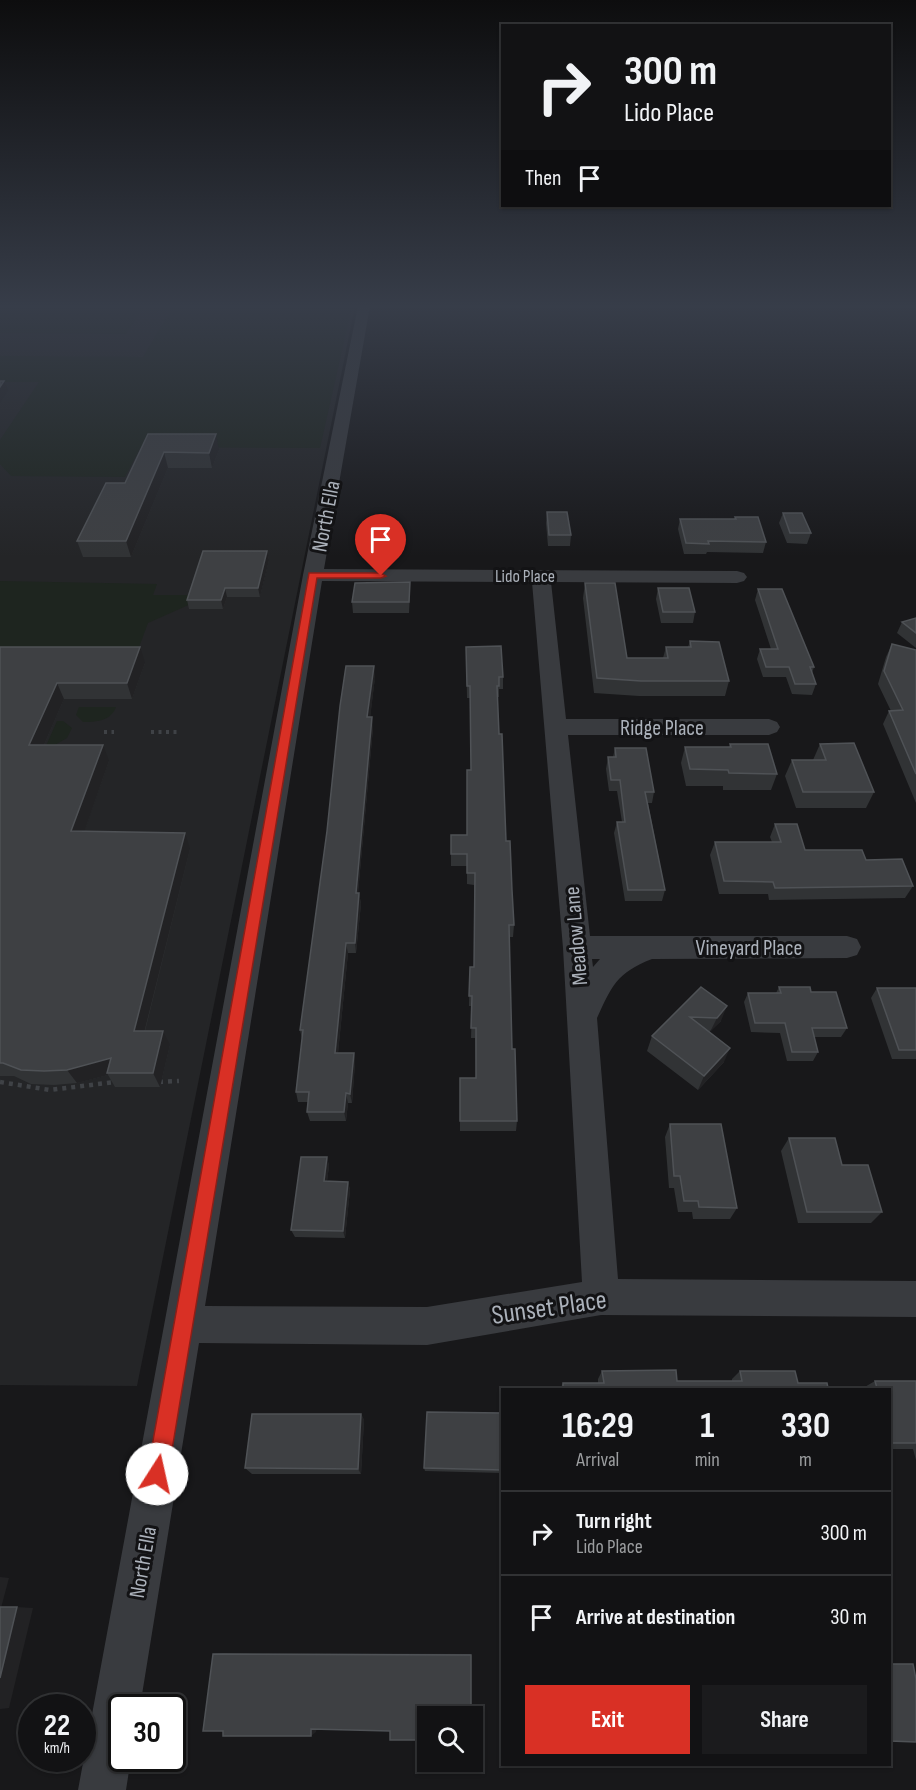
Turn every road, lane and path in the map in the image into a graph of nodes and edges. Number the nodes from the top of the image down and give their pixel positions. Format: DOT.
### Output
graph roads {
  1 [pos="348,390"];
  2 [pos="313,575"];
  3 [pos="541,576"];
  4 [pos="737,577"];
  5 [pos="555,727"];
  6 [pos="769,727"];
  7 [pos="104,732"];
  8 [pos="114,732"];
  9 [pos="150,732"];
  10 [pos="180,732"];
  11 [pos="847,947"];
  12 [pos="577,948"];
  13 [pos="651,948"];
  14 [pos="583,1018"];
  15 [pos="0,1082"];
  16 [pos="123,1082"];
  17 [pos="156,1082"];
  18 [pos="179,1082"];
  19 [pos="601,1297"];
  20 [pos="916,1299"];
  21 [pos="183,1324"];
  22 [pos="102,1790"];
  1 -- 2 [label="street, North Ella"];
  2 -- 3 [label="street, Lido Place"];
  2 -- 21 [label="street, North Ella"];
  3 -- 4 [label="street, Lido Place"];
  3 -- 5 [label="street, Meadow Lane"];
  5 -- 6 [label="street, Ridge Place"];
  5 -- 12 [label="street, Meadow Lane"];
  7 -- 8 [label="path"];
  9 -- 10 [label="path"];
  11 -- 13 [label="street, Vineyard Place"];
  12 -- 13 [label="street, Vineyard Place"];
  12 -- 14 [label="street, Meadow Lane"];
  13 -- 14 [label="street, Vineyard Place"];
  14 -- 19 [label="street, Meadow Lane"];
  15 -- 16 [label="path"];
  17 -- 18 [label="path"];
  19 -- 20 [label="street, Sunset Place"];
  19 -- 21 [label="street, Sunset Place"];
  21 -- 22 [label="street, North Ella"];
}
